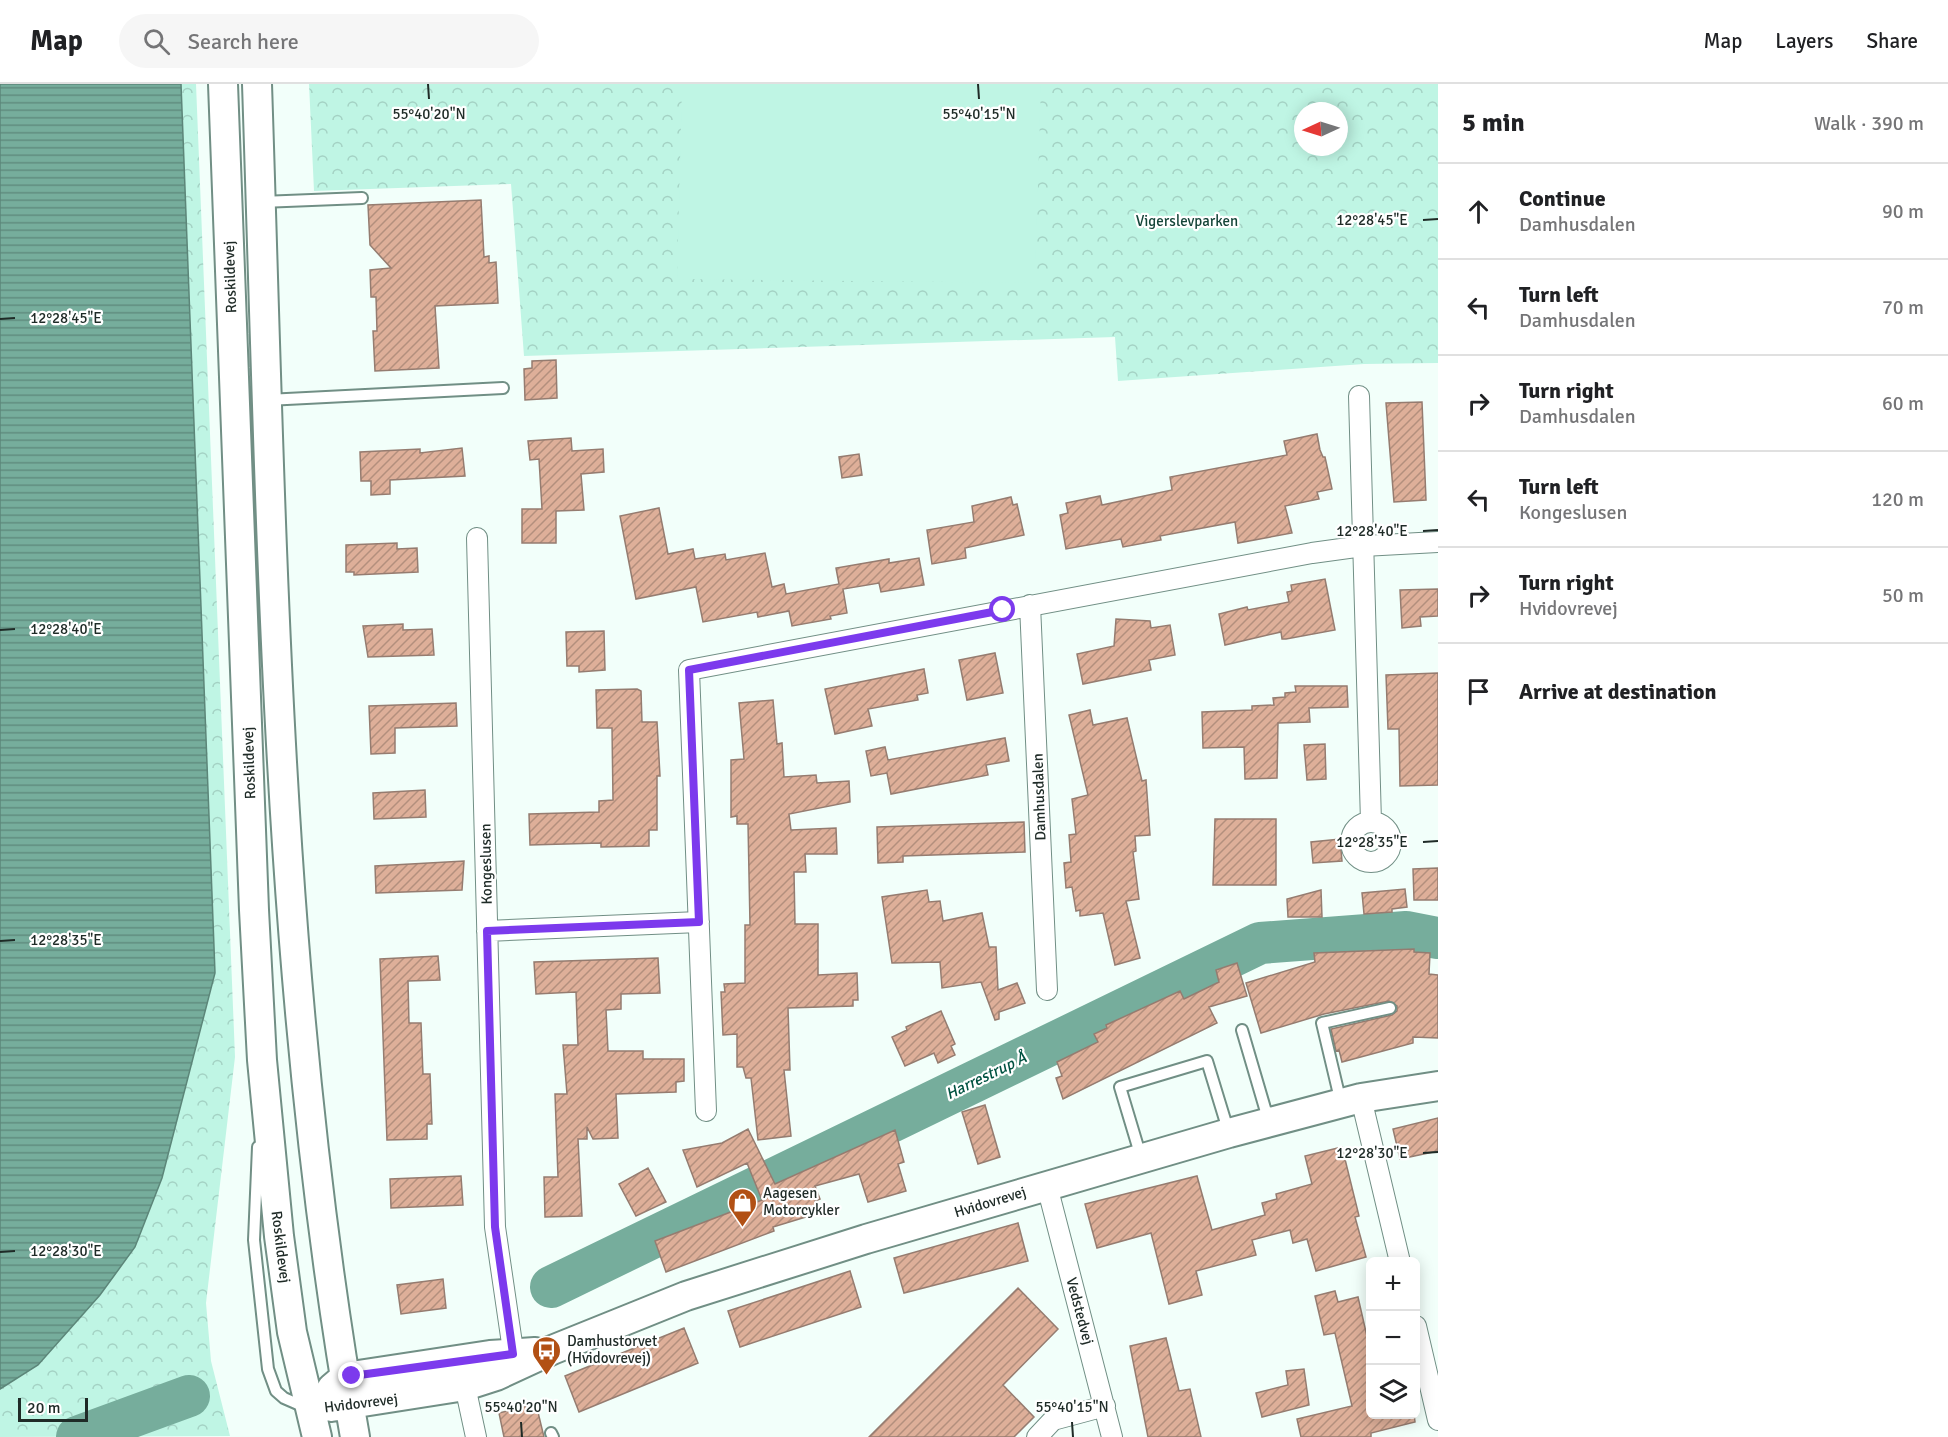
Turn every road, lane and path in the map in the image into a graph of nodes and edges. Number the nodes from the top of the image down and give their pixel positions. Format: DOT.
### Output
graph roads {
  1 [pos="223,84"];
  2 [pos="257,84"];
  3 [pos="362,198"];
  4 [pos="261,202"];
  5 [pos="503,388"];
  6 [pos="1359,396"];
  7 [pos="267,400"];
  8 [pos="477,538"];
  9 [pos="1438,542"];
  10 [pos="1364,546"];
  11 [pos="1030,605"];
  12 [pos="1371,822"];
  13 [pos="699,922"];
  14 [pos="487,931"];
  15 [pos="1047,990"];
  16 [pos="1390,1008"];
  17 [pos="1242,1030"];
  18 [pos="1438,1086"];
  19 [pos="1351,1100"];
  20 [pos="706,1112"];
  21 [pos="1269,1122"];
  22 [pos="1229,1133"];
  23 [pos="1141,1159"];
  24 [pos="1047,1186"];
  25 [pos="1398,1257"];
  26 [pos="1420,1343"];
  27 [pos="514,1361"];
  28 [pos="345,1377"];
  29 [pos="465,1386"];
  30 [pos="349,1405"];
  31 [pos="1105,1406"];
  32 [pos="310,1409"];
  33 [pos="1438,1420"];
  34 [pos="317,1437"];
  35 [pos="355,1437"];
  36 [pos="476,1437"];
  37 [pos="1037,1437"];
  38 [pos="1112,1437"];
  1 -- 32 [label="main road, Roskildevej"];
  2 -- 4 [label="main road"];
  3 -- 4 [label="lane"];
  4 -- 7 [label="main road"];
  5 -- 7 [label="lane"];
  6 -- 10 [label="street"];
  7 -- 28 [label="main road"];
  8 -- 14 [label="street, Kongeslusen"];
  9 -- 10 [label="street"];
  10 -- 11 [label="street"];
  10 -- 12 [label="street"];
  11 -- 13 [label="street"];
  11 -- 15 [label="street, Damhusdalen"];
  13 -- 14 [label="street"];
  13 -- 20 [label="street"];
  14 -- 27 [label="street, Kongeslusen"];
  16 -- 19 [label="lane"];
  17 -- 21 [label="lane"];
  18 -- 19 [label="main road, Hvidovrevej"];
  19 -- 21 [label="main road, Hvidovrevej"];
  19 -- 25 [label="street"];
  21 -- 22 [label="main road, Hvidovrevej"];
  22 -- 23 [label="main road, Hvidovrevej"];
  22 -- 23 [label="lane"];
  23 -- 24 [label="main road, Hvidovrevej"];
  24 -- 27 [label="main road, Hvidovrevej"];
  24 -- 31 [label="street, Vedstedvej"];
  26 -- 33 [label="street"];
  27 -- 28 [label="main road, Hvidovrevej"];
  27 -- 29 [label="main road, Hvidovrevej"];
  28 -- 30 [label="main road"];
  28 -- 32 [label="main road, Hvidovrevej"];
  29 -- 30 [label="main road, Hvidovrevej"];
  29 -- 36 [label="street"];
  30 -- 32 [label="main road, Hvidovrevej"];
  30 -- 35 [label="main road"];
  31 -- 37 [label="street"];
  31 -- 38 [label="street, Vedstedvej"];
  32 -- 34 [label="main road, Roskildevej"];
}
